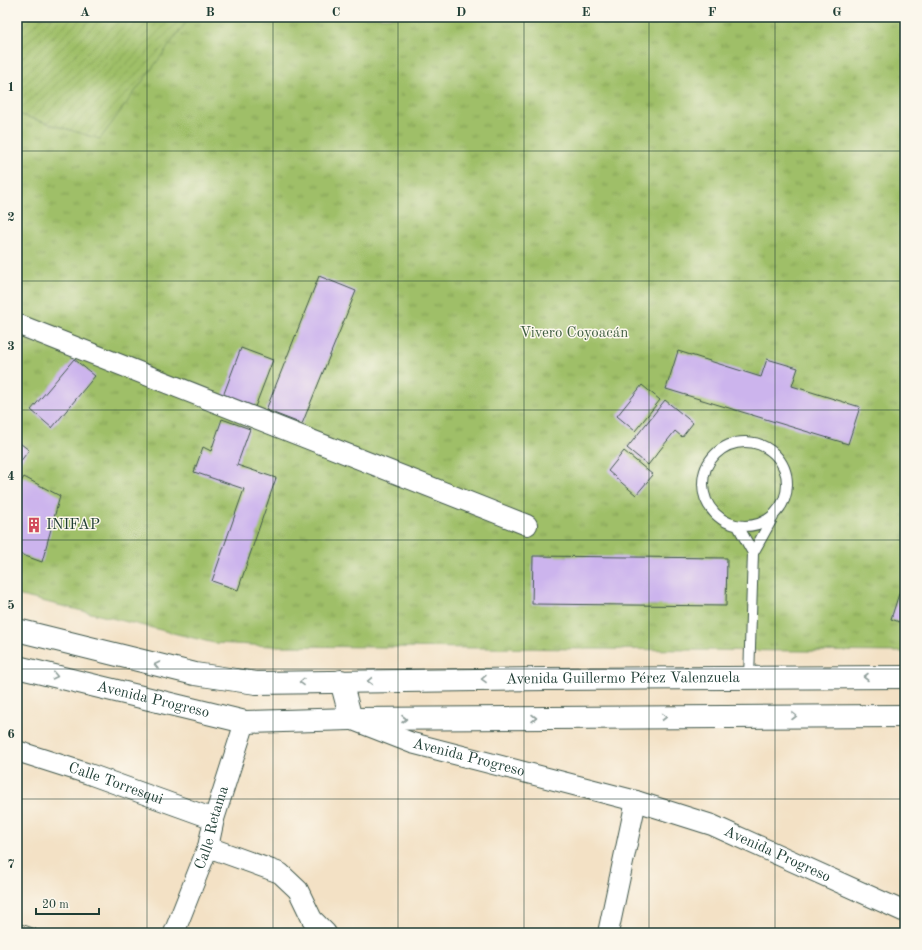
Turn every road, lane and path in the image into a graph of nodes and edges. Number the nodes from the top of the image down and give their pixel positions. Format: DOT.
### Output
graph roads {
  1 [pos="17,324"];
  2 [pos="774,514"];
  3 [pos="527,525"];
  4 [pos="738,526"];
  5 [pos="753,553"];
  6 [pos="17,630"];
  7 [pos="17,667"];
  8 [pos="905,677"];
  9 [pos="749,678"];
  10 [pos="341,682"];
  11 [pos="905,716"];
  12 [pos="351,719"];
  13 [pos="245,722"];
  14 [pos="17,751"];
  15 [pos="636,801"];
  16 [pos="214,819"];
  17 [pos="208,846"];
  18 [pos="905,912"];
  19 [pos="174,933"];
  20 [pos="326,933"];
  21 [pos="608,933"];
  1 -- 3 [label="street"];
  2 -- 4 [label="lane"];
  2 -- 4 [label="lane"];
  2 -- 5 [label="lane"];
  4 -- 5 [label="lane"];
  5 -- 9 [label="lane"];
  10 -- 6 [label="street, one-way"];
  7 -- 13 [label="street, Avenida Progreso, one-way"];
  8 -- 9 [label="street, Avenida Guillermo Pérez Valenzuela, one-way"];
  9 -- 10 [label="street, Avenida Guillermo Pérez Valenzuela, one-way"];
  10 -- 12 [label="street"];
  12 -- 11 [label="street, one-way"];
  12 -- 13 [label="street, Avenida Progreso"];
  12 -- 15 [label="street, Avenida Progreso"];
  13 -- 16 [label="street, Calle Retama"];
  14 -- 16 [label="street, Calle Torresqui"];
  15 -- 18 [label="street, Avenida Progreso"];
  15 -- 21 [label="street"];
  16 -- 17 [label="street, Calle Retama"];
  17 -- 19 [label="street, Calle Retama"];
  17 -- 20 [label="street"];
}
